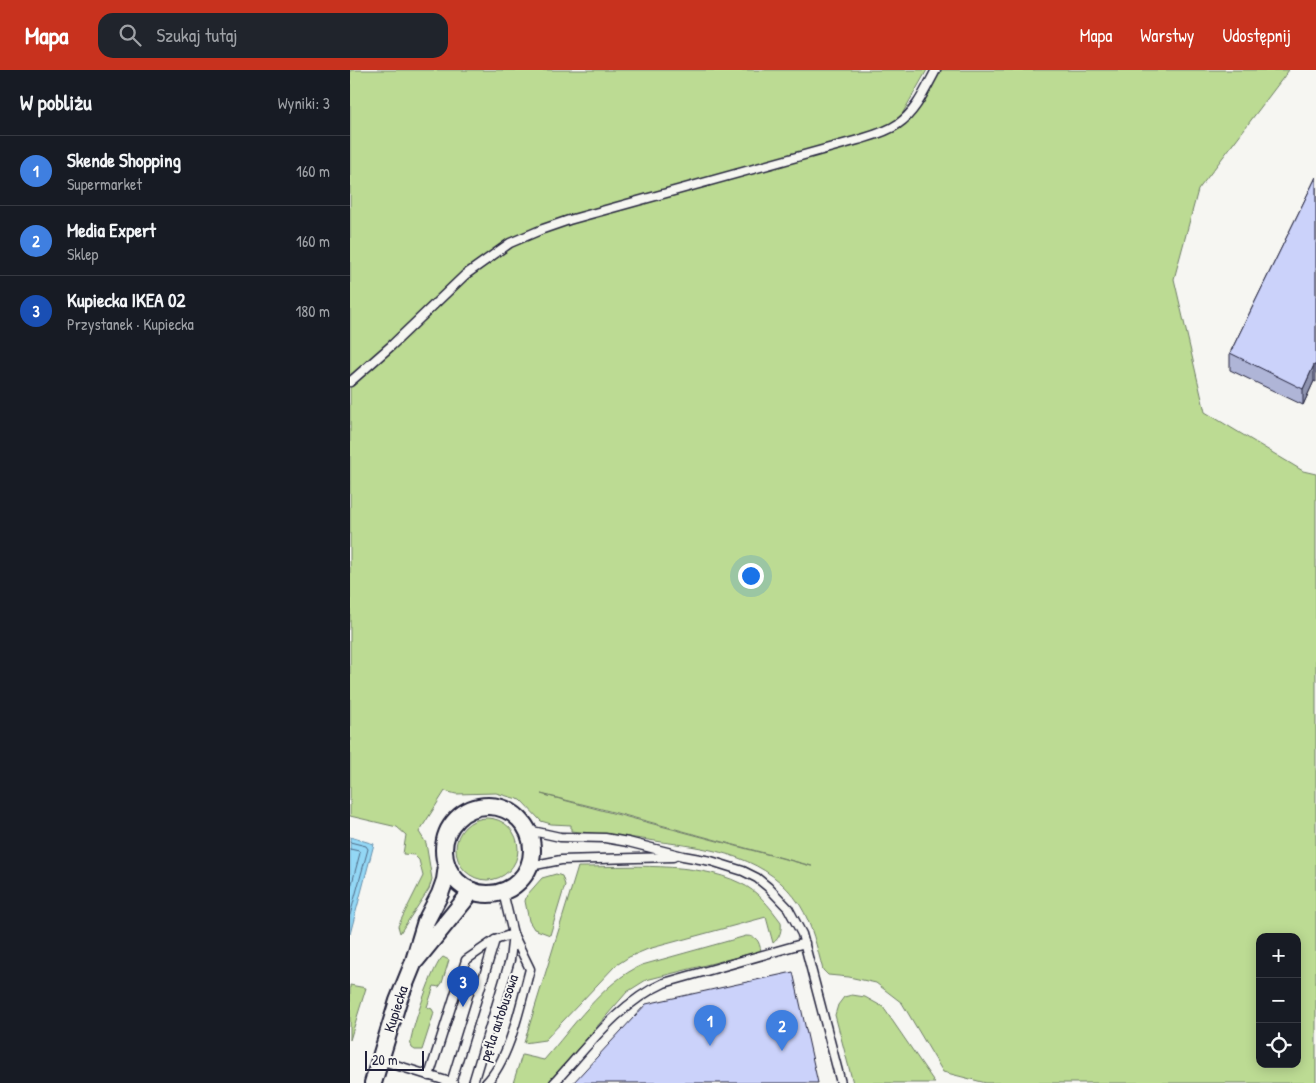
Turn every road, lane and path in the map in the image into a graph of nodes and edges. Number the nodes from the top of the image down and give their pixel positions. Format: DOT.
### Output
graph roads {
  1 [pos="936,70"];
  2 [pos="350,382"];
  3 [pos="528,830"];
  4 [pos="683,856"];
  5 [pos="447,866"];
  6 [pos="530,866"];
  7 [pos="472,891"];
  8 [pos="503,892"];
  9 [pos="513,934"];
  10 [pos="495,940"];
  11 [pos="805,943"];
  12 [pos="413,964"];
  13 [pos="380,1060"];
  14 [pos="429,1076"];
  15 [pos="373,1083"];
  16 [pos="452,1083"];
  17 [pos="473,1083"];
  18 [pos="486,1083"];
  19 [pos="554,1083"];
  20 [pos="841,1083"];
  1 -- 2 [label="lane"];
  3 -- 4 [label="lane"];
  3 -- 5 [label="street"];
  3 -- 6 [label="street"];
  4 -- 6 [label="lane"];
  4 -- 11 [label="lane"];
  5 -- 7 [label="street"];
  5 -- 12 [label="street, Kupiecka"];
  6 -- 8 [label="street"];
  7 -- 8 [label="street"];
  7 -- 12 [label="street, Kupiecka"];
  8 -- 9 [label="lane"];
  9 -- 10 [label="lane"];
  9 -- 17 [label="lane"];
  9 -- 18 [label="lane, pętla autobusowa"];
  10 -- 14 [label="lane"];
  10 -- 16 [label="lane"];
  11 -- 19 [label="lane"];
  11 -- 20 [label="lane"];
  12 -- 13 [label="street, Kupiecka"];
  13 -- 14 [label="lane"];
  13 -- 15 [label="street, Kupiecka"];
  14 -- 16 [label="lane"];
}
